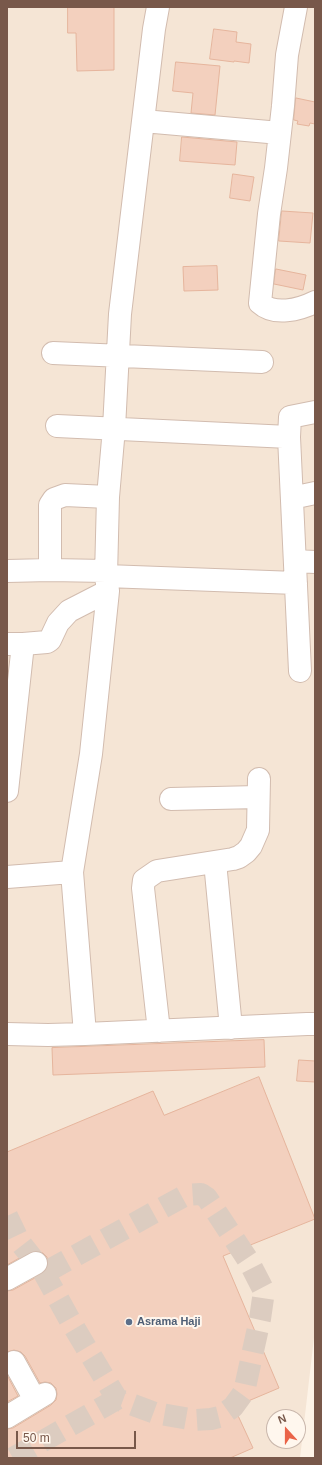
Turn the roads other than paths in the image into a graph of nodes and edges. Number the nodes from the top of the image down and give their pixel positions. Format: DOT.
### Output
graph roads {
  1 [pos="158,7"];
  2 [pos="296,7"];
  3 [pos="143,122"];
  4 [pos="280,133"];
  5 [pos="315,302"];
  6 [pos="52,353"];
  7 [pos="118,356"];
  8 [pos="262,362"];
  9 [pos="315,412"];
  10 [pos="57,426"];
  11 [pos="114,428"];
  12 [pos="289,437"];
  13 [pos="315,493"];
  14 [pos="108,497"];
  15 [pos="292,498"];
  16 [pos="305,561"];
  17 [pos="50,570"];
  18 [pos="7,571"];
  19 [pos="107,579"];
  20 [pos="296,583"];
  21 [pos="307,635"];
  22 [pos="15,644"];
  23 [pos="300,671"];
  24 [pos="7,791"];
  25 [pos="171,799"];
  26 [pos="215,862"];
  27 [pos="72,872"];
  28 [pos="7,877"];
  29 [pos="315,1024"];
  30 [pos="231,1028"];
  31 [pos="159,1031"];
  32 [pos="7,1034"];
  33 [pos="84,1034"];
  34 [pos="36,1263"];
  35 [pos="7,1279"];
  36 [pos="14,1362"];
  37 [pos="7,1417"];
  1 -- 3 [label="street"];
  2 -- 4 [label="street"];
  3 -- 4 [label="street"];
  3 -- 7 [label="street"];
  4 -- 5 [label="street"];
  6 -- 7 [label="street"];
  7 -- 8 [label="street"];
  7 -- 11 [label="street"];
  9 -- 12 [label="street"];
  10 -- 11 [label="street"];
  11 -- 12 [label="street"];
  11 -- 14 [label="street"];
  12 -- 15 [label="street"];
  13 -- 15 [label="street"];
  14 -- 17 [label="street"];
  14 -- 19 [label="street"];
  15 -- 16 [label="street"];
  16 -- 20 [label="street"];
  17 -- 18 [label="street"];
  17 -- 19 [label="street"];
  19 -- 20 [label="street"];
  19 -- 22 [label="street"];
  19 -- 27 [label="street"];
  20 -- 21 [label="street"];
  21 -- 23 [label="street"];
  22 -- 24 [label="street"];
  25 -- 26 [label="street"];
  26 -- 30 [label="street"];
  26 -- 31 [label="street"];
  27 -- 28 [label="street"];
  27 -- 33 [label="street"];
  29 -- 30 [label="street"];
  30 -- 31 [label="street"];
  31 -- 33 [label="street"];
  32 -- 33 [label="street"];
  34 -- 35 [label="street"];
  36 -- 37 [label="street"];
}
